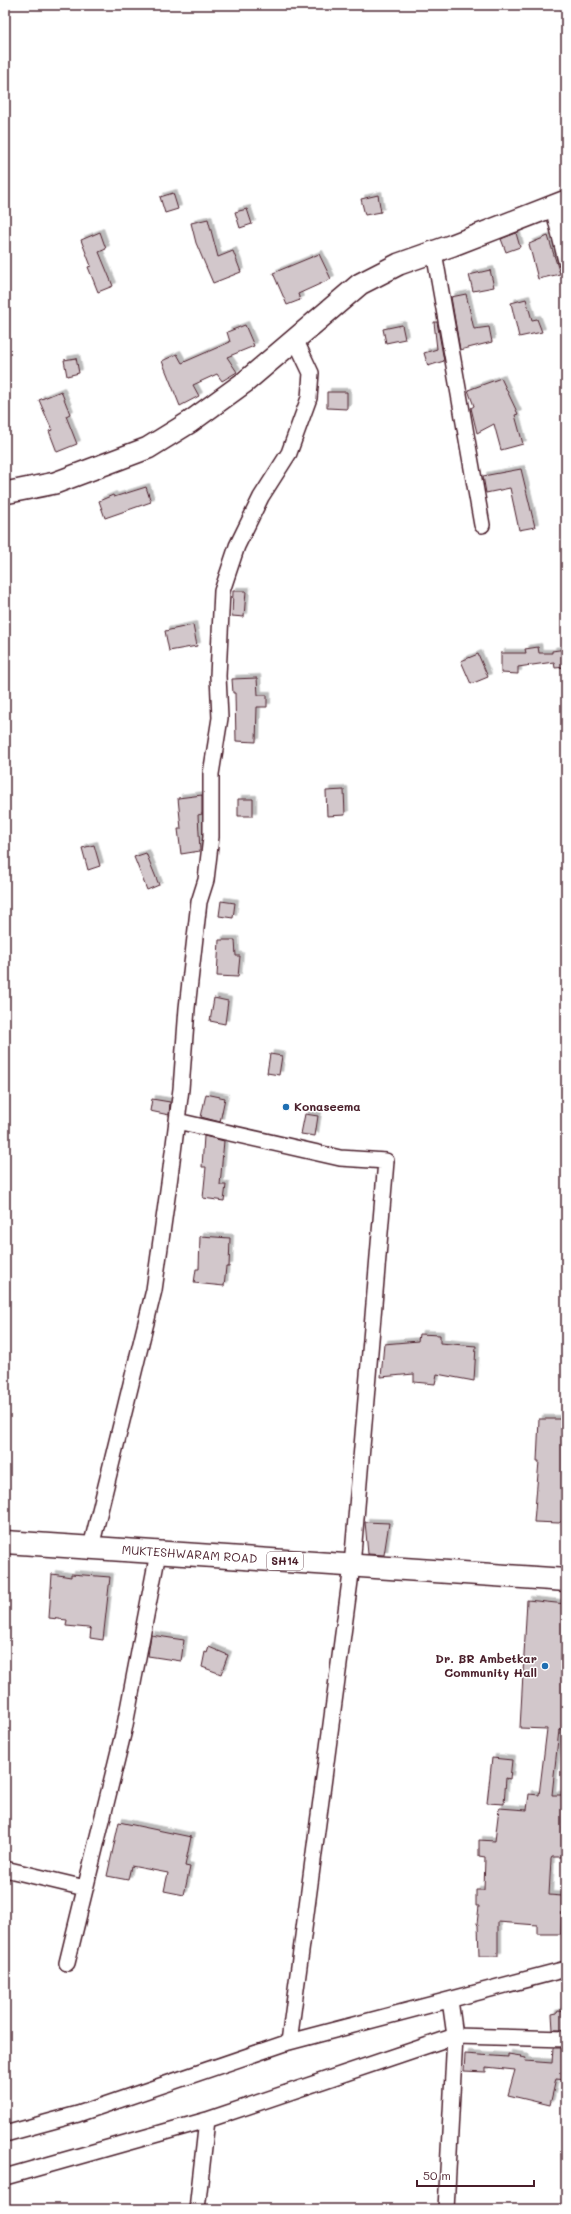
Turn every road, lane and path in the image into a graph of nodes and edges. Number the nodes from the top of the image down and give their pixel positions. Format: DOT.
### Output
graph roads {
  1 [pos="560,204"];
  2 [pos="434,252"];
  3 [pos="566,261"];
  4 [pos="295,339"];
  5 [pos="5,493"];
  6 [pos="482,525"];
  7 [pos="177,1121"];
  8 [pos="5,1542"];
  9 [pos="91,1547"];
  10 [pos="158,1553"];
  11 [pos="352,1566"];
  12 [pos="566,1580"];
  13 [pos="5,1869"];
  14 [pos="85,1888"];
  15 [pos="67,1963"];
  16 [pos="566,1969"];
  17 [pos="450,2000"];
  18 [pos="455,2036"];
  19 [pos="566,2039"];
  20 [pos="289,2042"];
  21 [pos="207,2120"];
  22 [pos="5,2134"];
  23 [pos="5,2177"];
  24 [pos="197,2209"];
  25 [pos="446,2209"];
  1 -- 2 [label="main road"];
  1 -- 3 [label="street"];
  2 -- 4 [label="main road"];
  2 -- 6 [label="street"];
  4 -- 5 [label="main road"];
  4 -- 7 [label="street"];
  7 -- 9 [label="street"];
  7 -- 11 [label="street"];
  8 -- 9 [label="main road, MUKTESHWARAM ROAD / SH14"];
  9 -- 10 [label="main road, MUKTESHWARAM ROAD / SH14"];
  10 -- 11 [label="main road, MUKTESHWARAM ROAD / SH14"];
  10 -- 14 [label="street"];
  11 -- 12 [label="main road, MUKTESHWARAM ROAD / SH14"];
  11 -- 20 [label="street"];
  13 -- 14 [label="street"];
  14 -- 15 [label="street"];
  16 -- 17 [label="street"];
  17 -- 18 [label="street"];
  17 -- 20 [label="street"];
  18 -- 19 [label="street"];
  18 -- 21 [label="street"];
  18 -- 25 [label="street"];
  20 -- 22 [label="street"];
  21 -- 23 [label="street"];
  21 -- 24 [label="street"];
}
